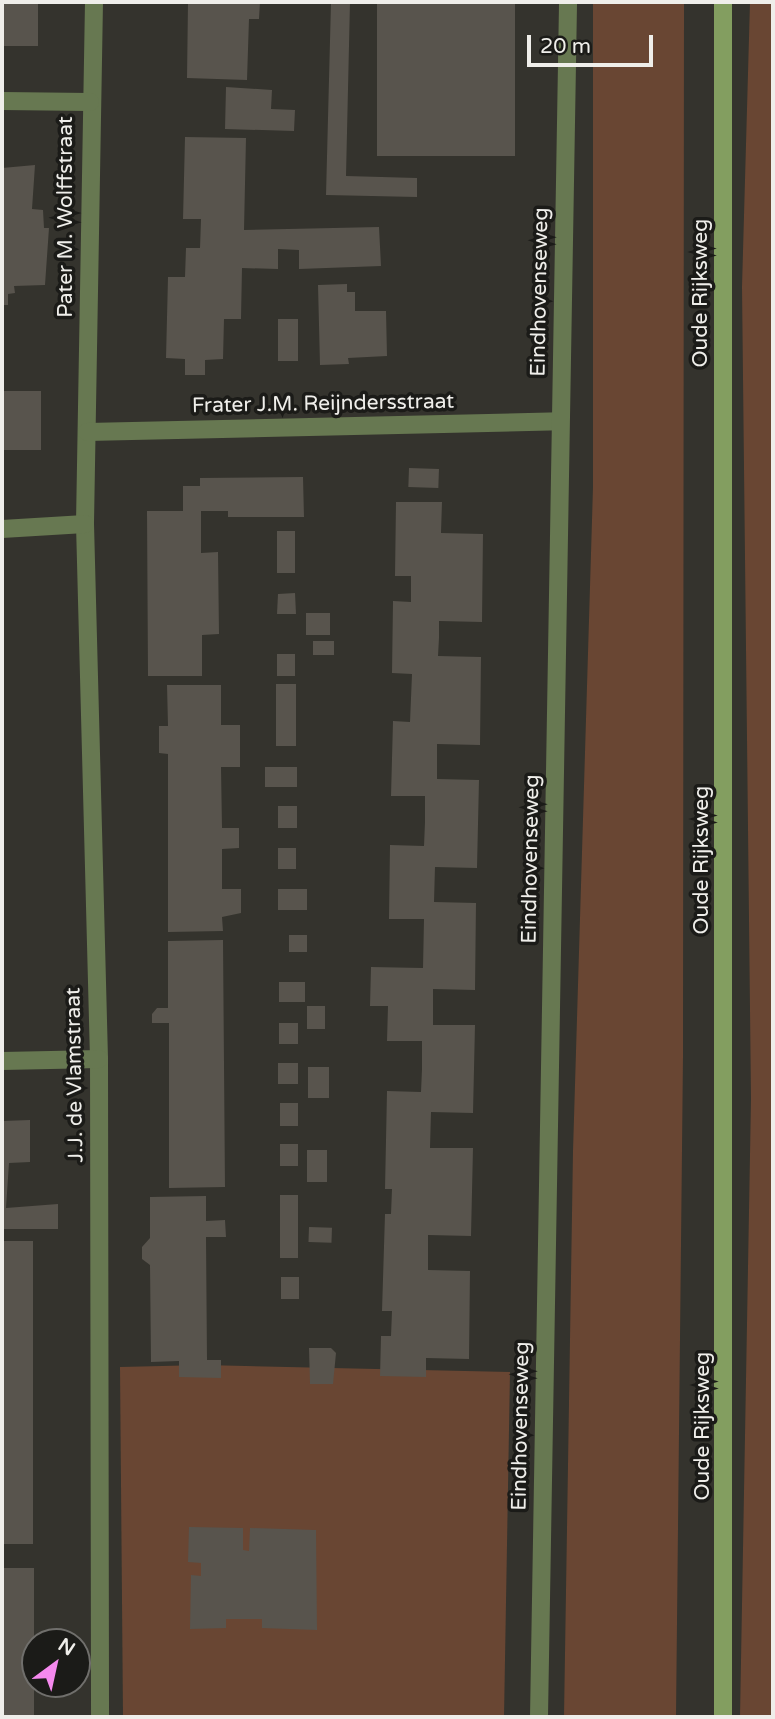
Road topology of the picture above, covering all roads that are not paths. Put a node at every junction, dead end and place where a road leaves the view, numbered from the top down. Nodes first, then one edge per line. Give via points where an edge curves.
1 (94, 2) edge
2 (568, 2) edge
3 (723, 2) edge
4 (2, 101) edge
5 (90, 102) junction
6 (560, 421) junction
7 (87, 432) junction
8 (85, 524) junction
9 (2, 529) edge
10 (99, 1059) junction
11 (2, 1061) edge
12 (100, 1717) edge
13 (539, 1717) edge
14 (723, 1717) edge

1 - 5 street, Pater M. Wolffstraat
2 - 6 street, Eindhovenseweg
3 - 14 main road, Oude Rijksweg
4 - 5 street
5 - 7 street, Pater M. Wolffstraat
6 - 7 street, Frater J.M. Reijndersstraat
6 - 13 street, Eindhovenseweg
7 - 8 street, J.J. de Vlamstraat
8 - 9 street
8 - 10 street, J.J. de Vlamstraat
10 - 11 street
10 - 12 street, J.J. de Vlamstraat

